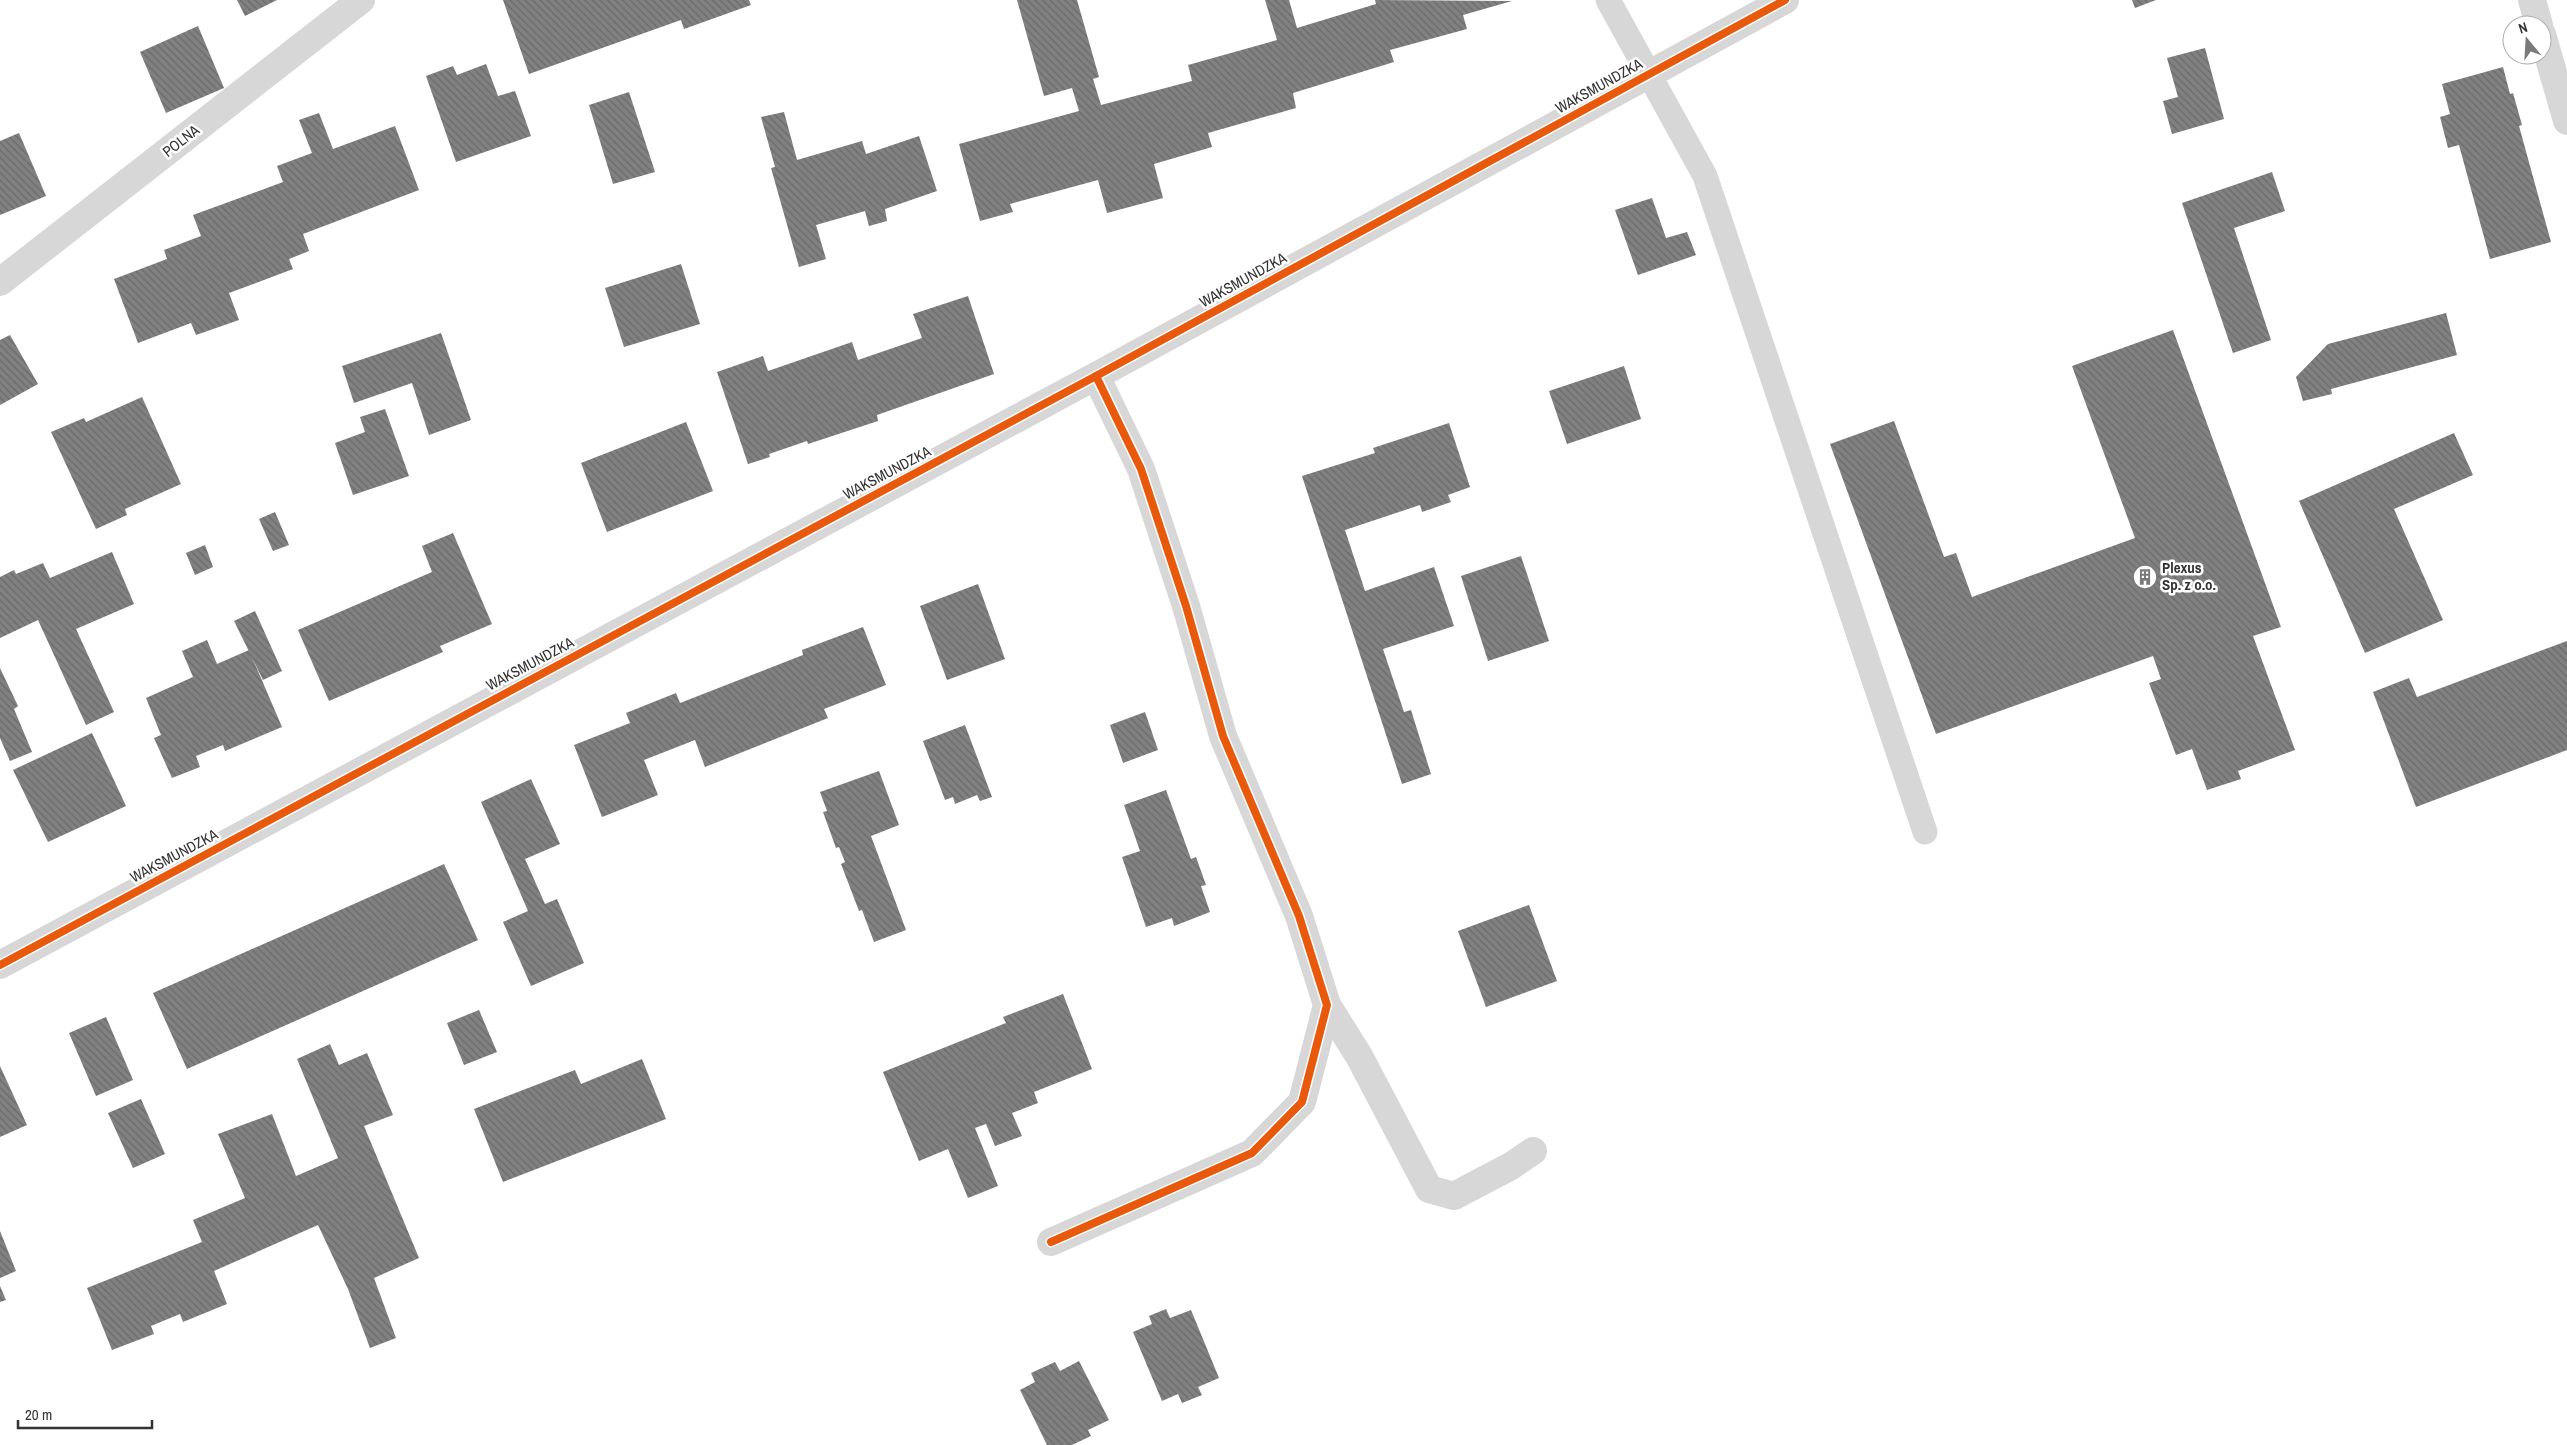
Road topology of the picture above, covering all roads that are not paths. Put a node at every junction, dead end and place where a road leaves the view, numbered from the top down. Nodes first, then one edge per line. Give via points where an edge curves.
1 (361, 0) edge
2 (1608, 0) edge
3 (1785, 0) edge
4 (2532, 0) edge
5 (2536, 15) edge
6 (2551, 65) edge
7 (1649, 75) junction
8 (2567, 121) edge
9 (0, 282) edge
10 (1096, 376) junction
11 (1925, 832) dead end
12 (0, 965) edge
13 (1327, 1005) junction
14 (1533, 1151) dead end
15 (1051, 1242) dead end

1 - 9 street, POLNA
2 - 7 lane
3 - 7 street, WAKSMUNDZKA
4 - 5 street
6 - 8 street
7 - 10 street, WAKSMUNDZKA
7 - 11 lane via 1704,176
10 - 12 street, WAKSMUNDZKA
10 - 13 street via 1140,469 1186,606 1223,736 1299,916
13 - 14 street via 1359,1056 1429,1189 1454,1196
13 - 15 street via 1302,1102 1252,1153

